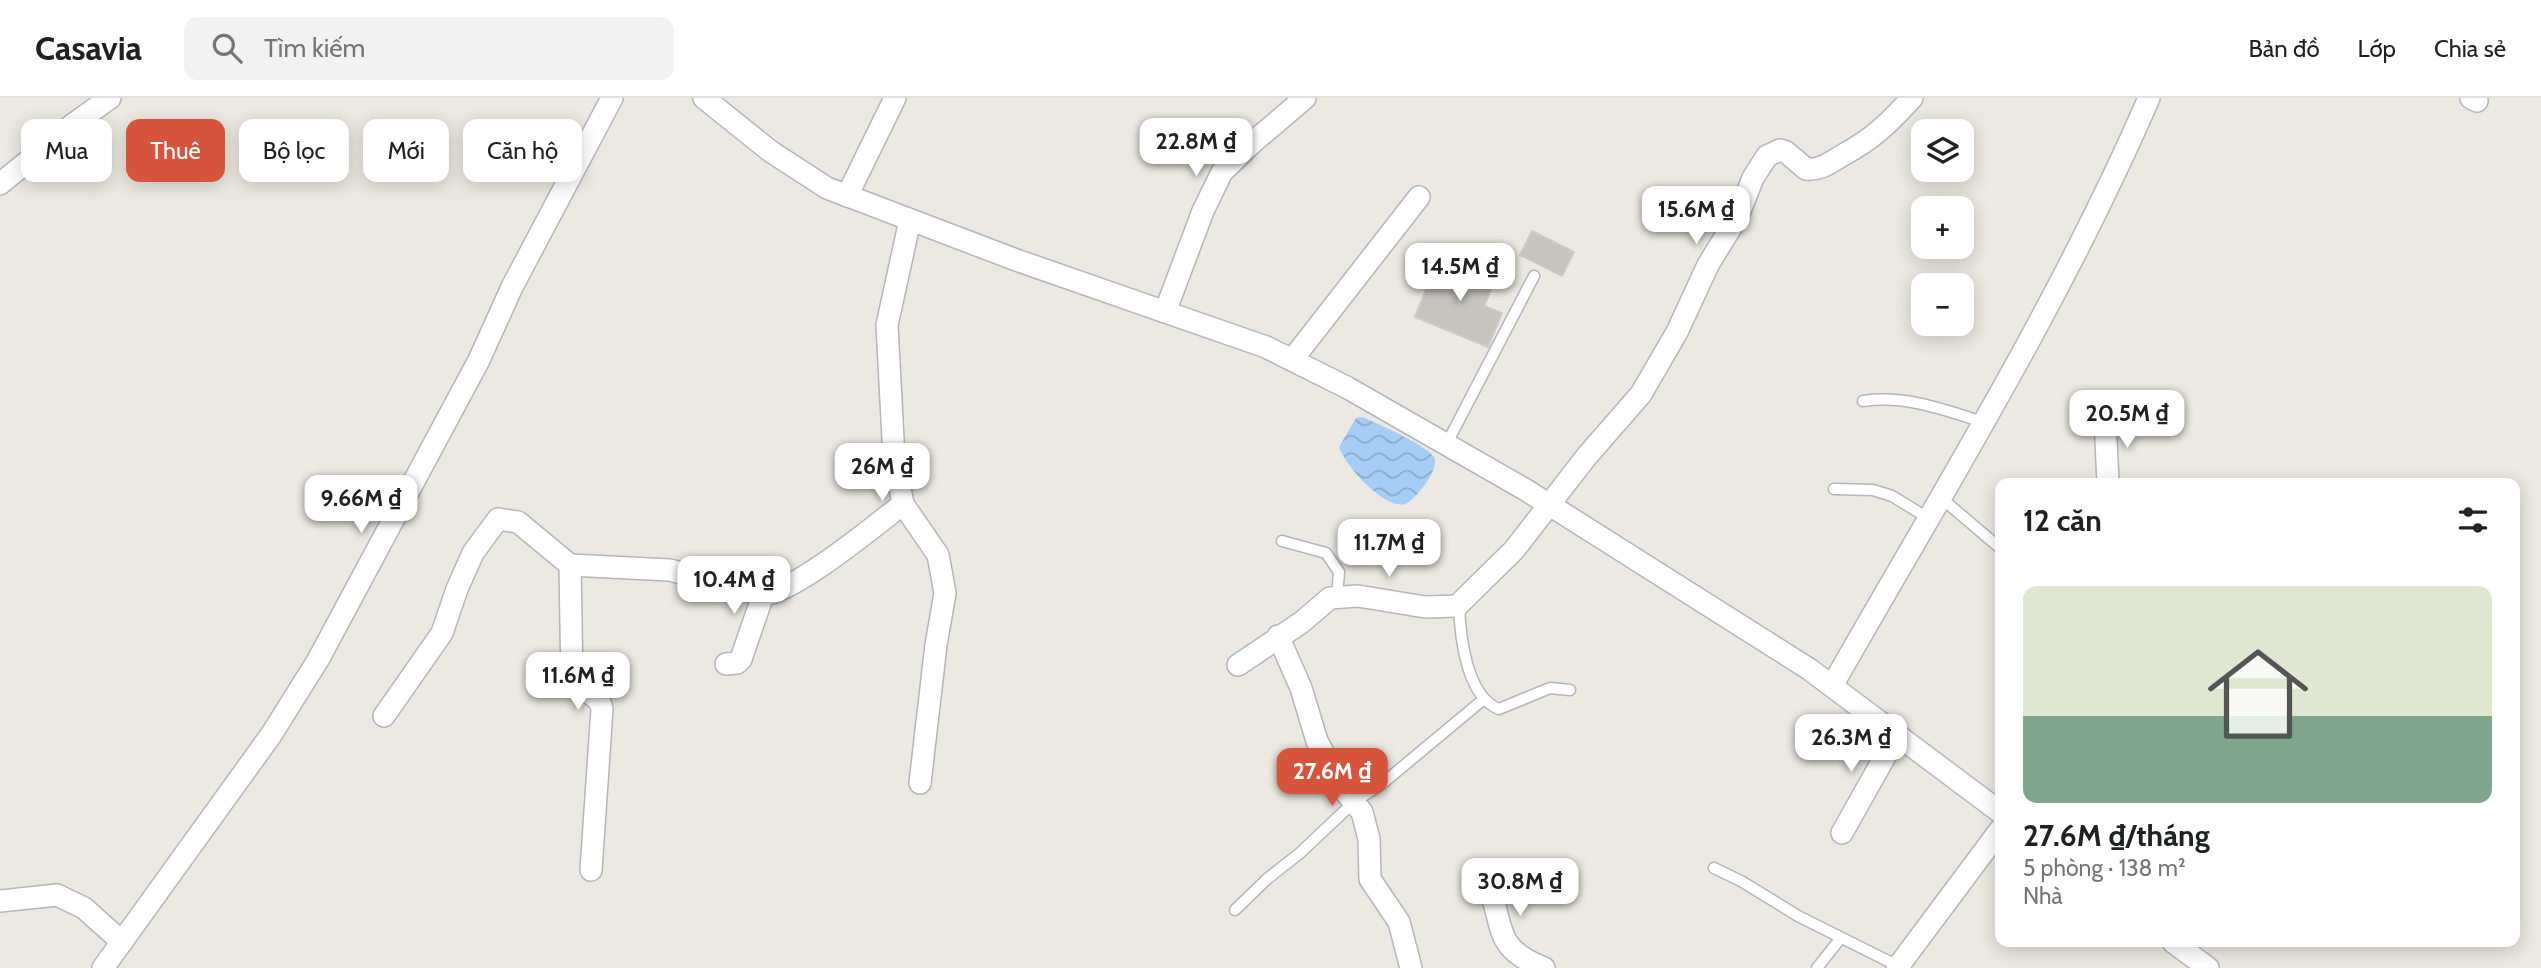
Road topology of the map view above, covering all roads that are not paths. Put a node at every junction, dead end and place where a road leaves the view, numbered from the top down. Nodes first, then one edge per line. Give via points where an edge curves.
1 (110, 98) edge
2 (612, 98) edge
3 (704, 98) edge
4 (895, 98) edge
5 (1305, 98) edge
6 (1912, 98) edge
7 (2149, 98) edge
8 (0, 184) edge
9 (847, 196) junction
10 (1419, 197) dead end
11 (910, 220) junction
12 (1534, 276) dead end
13 (1165, 312) junction
14 (1292, 360) junction
15 (1863, 401) dead end
16 (2105, 418) dead end
17 (1983, 422) junction
18 (1446, 444) junction
19 (2108, 478) edge
20 (1834, 489) dead end
21 (1940, 497) junction
22 (903, 504) junction
23 (1550, 506) junction
24 (1928, 518) junction
25 (1282, 541) dead end
26 (1995, 544) edge
27 (570, 565) junction
28 (762, 595) junction
29 (1337, 597) junction
30 (1459, 604) junction
31 (1278, 636) junction
32 (726, 664) dead end
33 (1238, 665) dead end
34 (1832, 686) junction
35 (1570, 690) dead end
36 (1484, 699) junction
37 (384, 716) dead end
38 (1896, 735) junction
39 (920, 783) dead end
40 (1354, 802) junction
41 (1995, 808) edge
42 (1842, 833) dead end
43 (1995, 837) edge
44 (1714, 868) dead end
45 (591, 870) dead end
46 (1487, 883) dead end
47 (0, 901) edge
48 (1235, 910) dead end
49 (1840, 939) junction
50 (122, 942) junction
51 (2180, 947) edge
52 (1897, 967) edge
53 (103, 968) edge
54 (1411, 968) edge
55 (1544, 968) edge
56 (1817, 968) edge
57 (2208, 968) edge

1 - 8 street
2 - 50 street via 479,360 318,660 284,716
3 - 9 street via 769,151
4 - 9 street
5 - 13 street via 1222,172
6 - 23 street via 1867,143 1824,167 1806,169 1780,150 1767,156 1641,394
7 - 17 street via 2043,317
9 - 11 street
10 - 14 street
11 - 13 street
11 - 22 street via 887,325 894,458
12 - 18 lane
13 - 14 street
14 - 18 street
15 - 17 lane via 1888,397
16 - 19 street
17 - 21 street
18 - 23 street
20 - 24 lane via 1873,490
21 - 24 street
21 - 26 lane
22 - 28 street via 788,586
22 - 39 street via 939,555 944,593
23 - 30 street via 1514,550
23 - 34 street
24 - 34 street
25 - 29 lane via 1326,553 1339,572
27 - 28 street via 670,570
27 - 37 street via 518,522 498,519 473,553 442,633
27 - 45 street via 572,682 597,698 602,709
28 - 32 street via 741,659
29 - 30 street via 1426,607
29 - 31 street
30 - 36 lane via 1461,643
31 - 33 street
31 - 40 street via 1317,741
34 - 38 street
35 - 36 lane via 1550,688 1499,709
36 - 40 lane
38 - 41 street
38 - 42 street
40 - 48 lane
40 - 54 street via 1362,812 1369,839 1370,880 1399,922
43 - 52 street
44 - 49 lane
46 - 55 street via 1506,943 1525,960
47 - 50 street via 57,895 84,908
49 - 52 lane
49 - 56 lane
50 - 53 street
51 - 57 street

